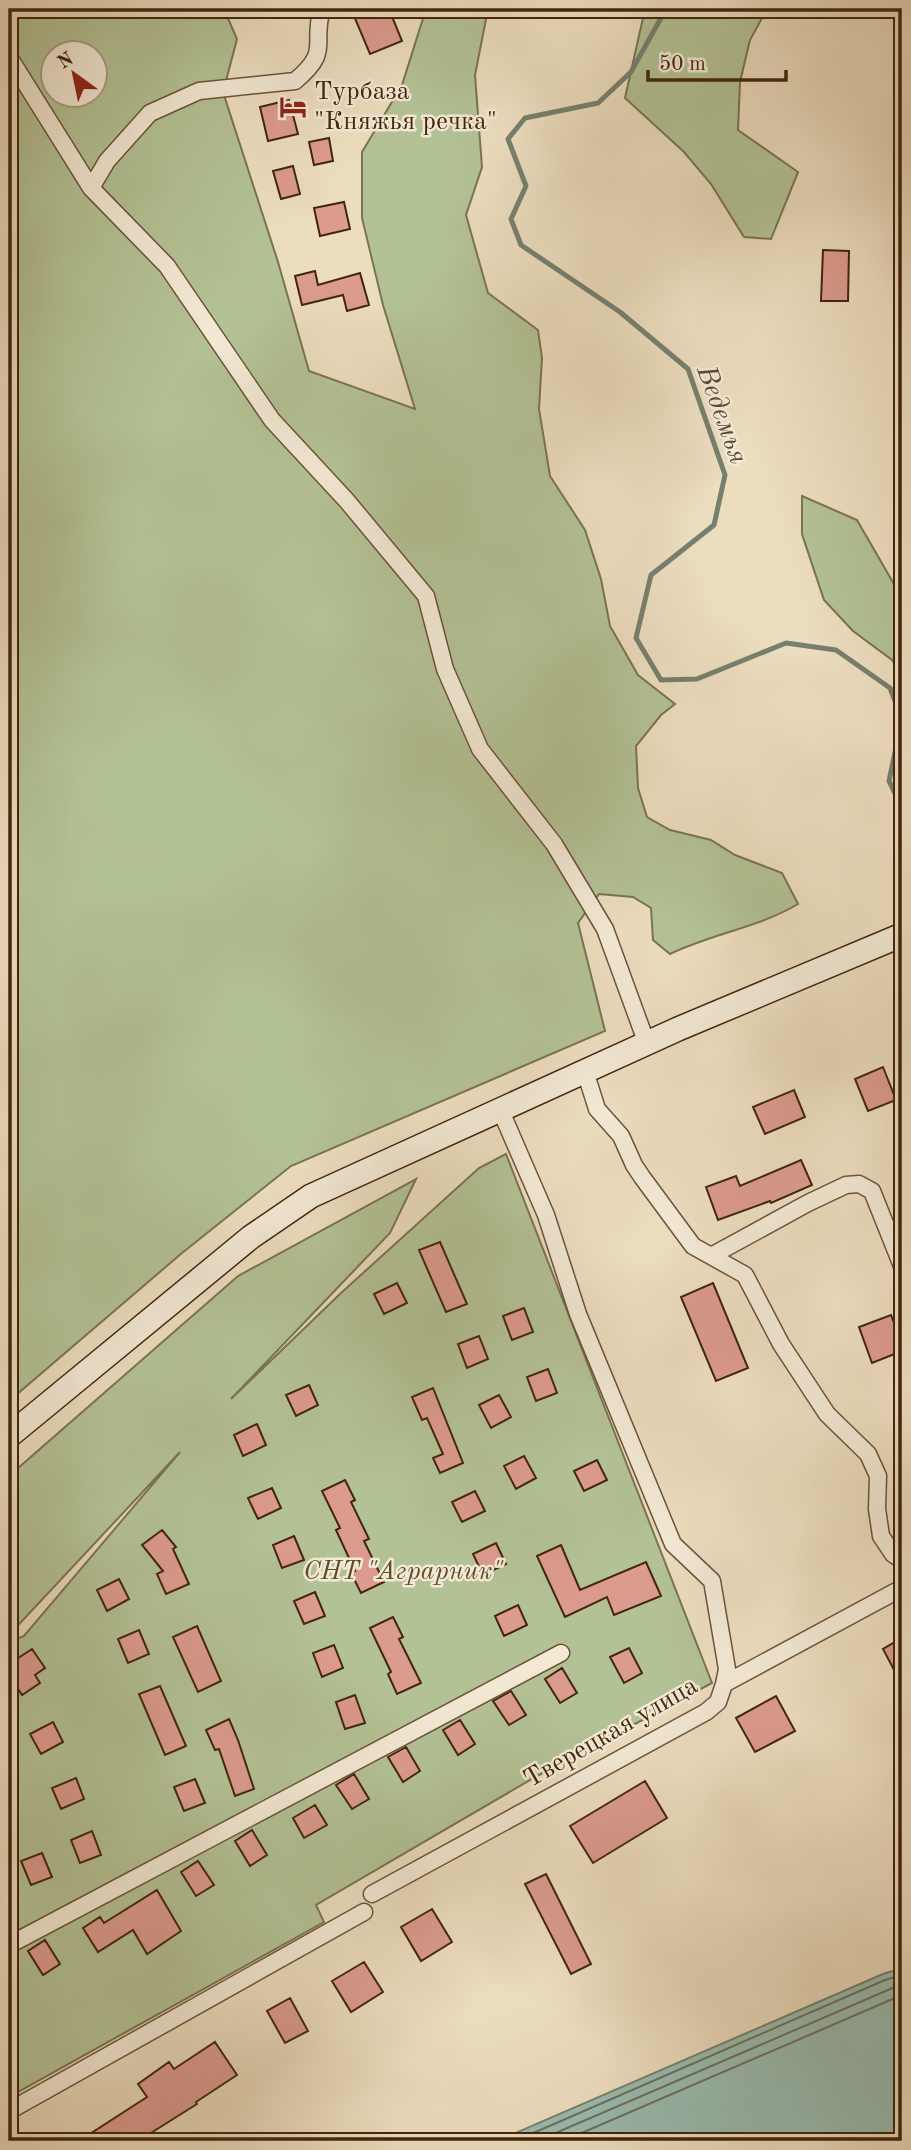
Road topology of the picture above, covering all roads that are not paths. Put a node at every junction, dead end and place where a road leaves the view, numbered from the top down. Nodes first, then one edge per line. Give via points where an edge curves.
1 (322, 9) edge
2 (9, 57) edge
3 (91, 187) junction
4 (902, 935) edge
5 (647, 1044) junction
6 (585, 1071) junction
7 (500, 1109) junction
8 (710, 1256) junction
9 (902, 1266) edge
10 (9, 1436) edge
11 (902, 1560) edge
12 (902, 1588) edge
13 (561, 1653) dead end
14 (724, 1684) junction
15 (372, 1894) dead end
16 (364, 1912) dead end
17 (9, 1945) edge
18 (9, 2111) edge

1 - 3 street via 319,54 295,81 199,91 150,113 107,161
2 - 3 street
3 - 5 street via 167,266 272,420 426,596 445,669 480,749 554,844 605,929
4 - 5 main road
5 - 6 main road
6 - 7 main road
6 - 8 street via 597,1109 621,1136 642,1177 693,1246
7 - 10 main road via 326,1187 288,1210
7 - 14 street via 546,1215 578,1314 673,1544 712,1581 727,1669
8 - 9 street via 808,1203 846,1185 859,1184 872,1191
8 - 11 street via 745,1275 781,1345 827,1414 867,1454 878,1476 881,1536
12 - 14 street, Тверецкая улица
13 - 17 street
14 - 15 street, Тверецкая улица via 718,1702 706,1712
16 - 18 street

